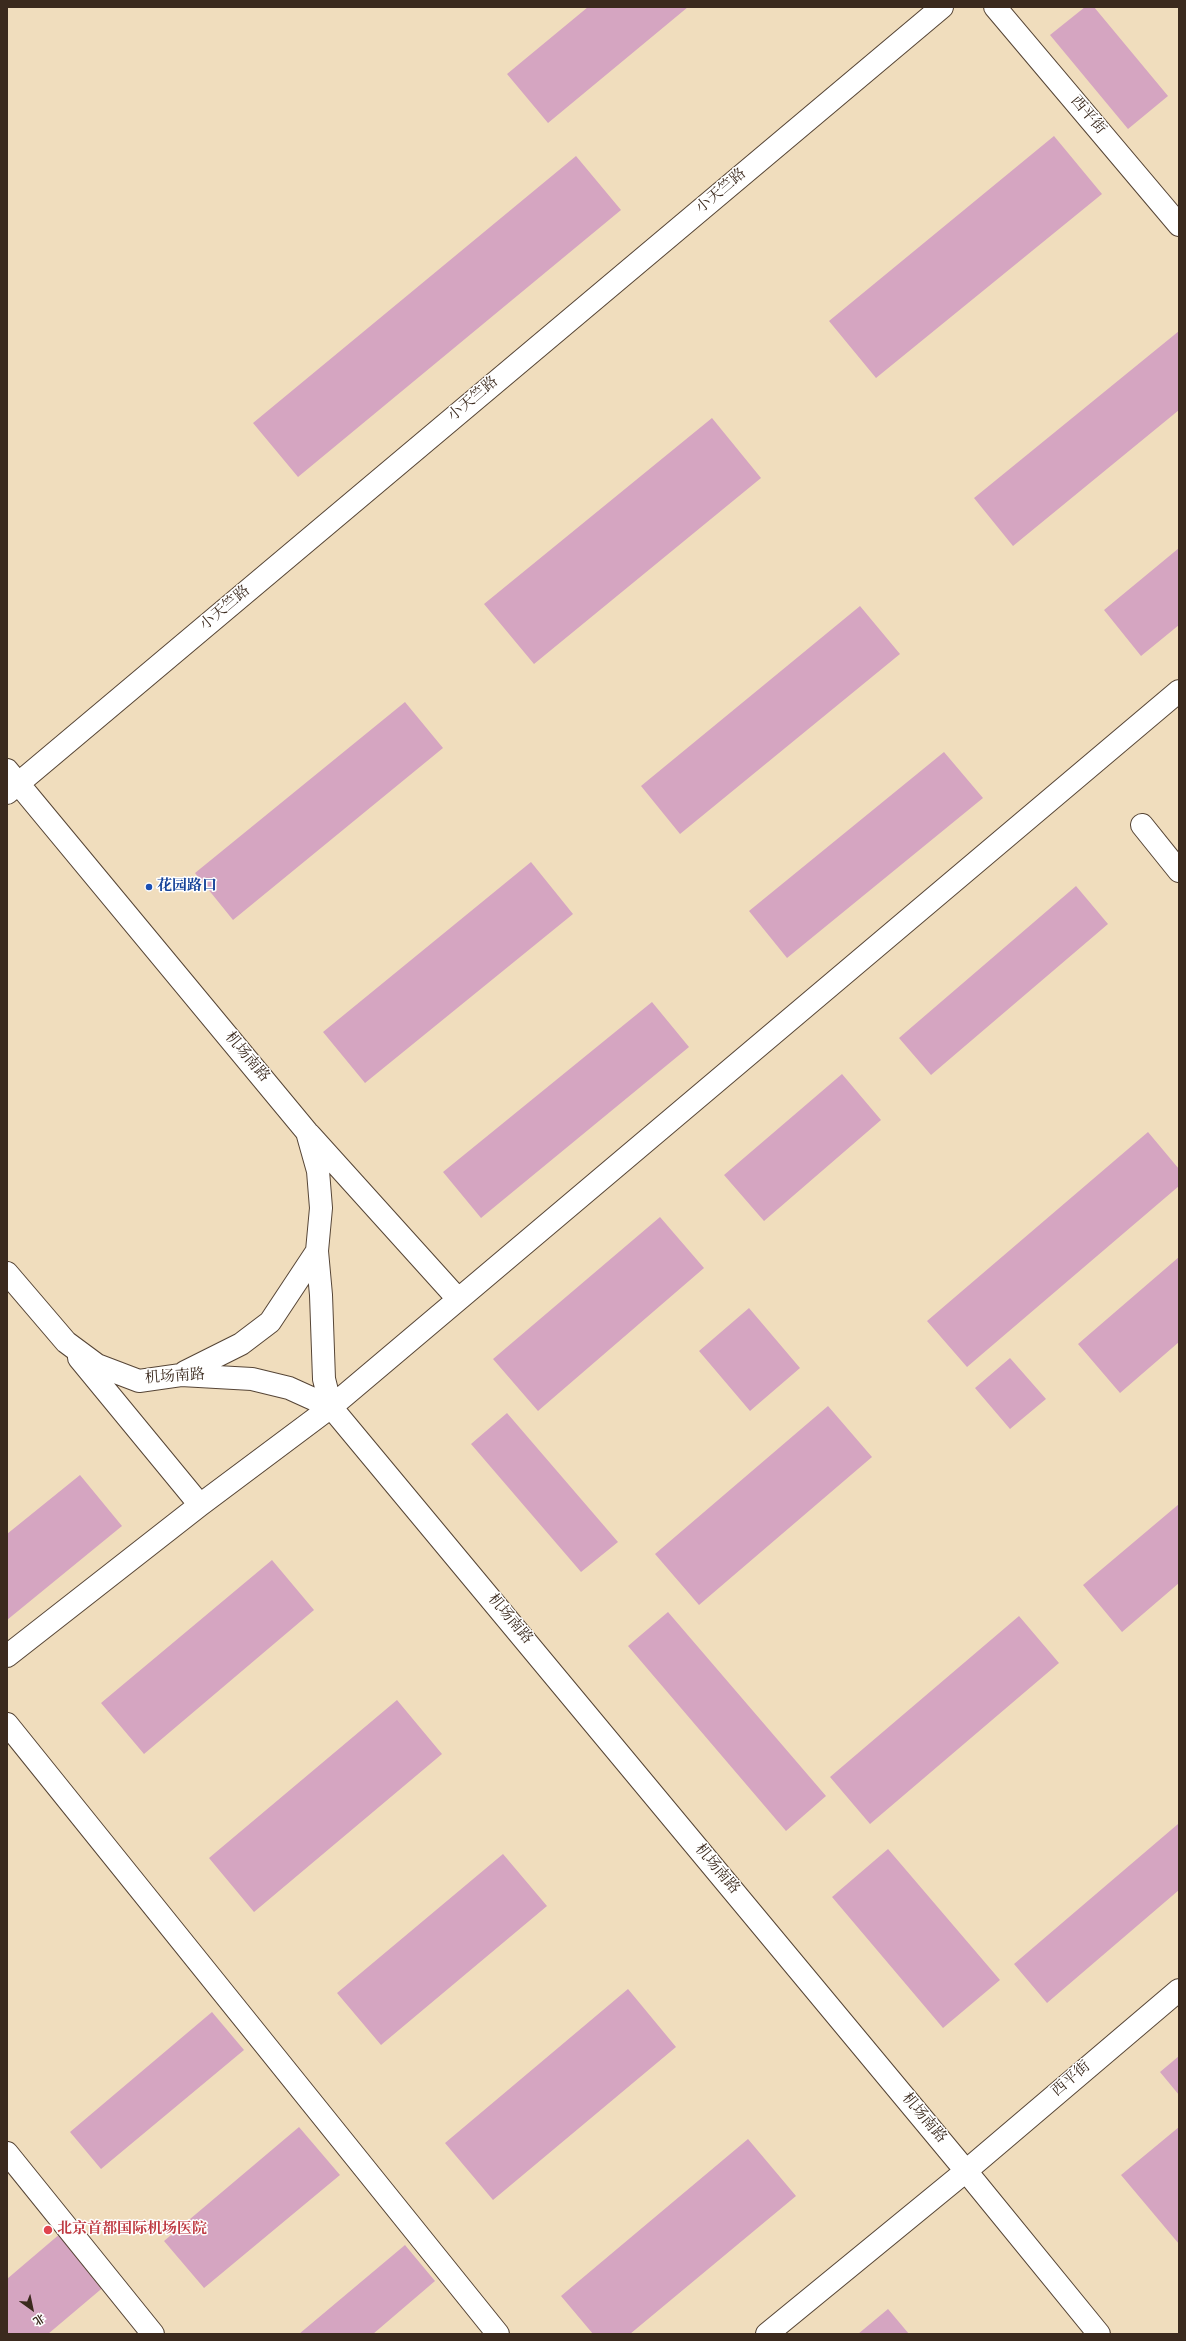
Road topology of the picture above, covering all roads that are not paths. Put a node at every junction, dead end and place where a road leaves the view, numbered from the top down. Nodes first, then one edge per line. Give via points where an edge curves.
1 (942, 7) edge
2 (995, 7) edge
3 (1179, 225) edge
4 (1179, 691) edge
5 (11, 782) edge
6 (1142, 825) dead end
7 (1179, 871) edge
8 (307, 1132) junction
9 (317, 1250) junction
10 (7, 1273) edge
11 (458, 1299) junction
12 (66, 1342) junction
13 (181, 1374) junction
14 (331, 1406) junction
15 (200, 1505) junction
16 (7, 1656) edge
17 (7, 1724) edge
18 (1179, 1990) edge
19 (7, 2153) edge
20 (966, 2171) junction
21 (154, 2334) edge
22 (498, 2334) edge
23 (767, 2334) edge
24 (1099, 2334) edge

1 - 5 street, 小天竺路
2 - 3 street, 西平街
4 - 11 street
5 - 8 street, 机场南路
6 - 7 street
8 - 9 street, 机场南路 via 318,1171 321,1208
8 - 11 street
9 - 13 street via 270,1322 241,1344
9 - 14 street, 机场南路 via 324,1379
10 - 12 street, 机场南路
11 - 14 street
12 - 13 street, 机场南路 via 97,1365 139,1381
12 - 15 street
13 - 14 street, 机场南路 via 252,1379 289,1388
14 - 15 street
14 - 20 street, 机场南路
15 - 16 street
17 - 22 street
18 - 20 street, 西平街
19 - 21 street
20 - 23 street, 西平街
20 - 24 street, 机场南路

